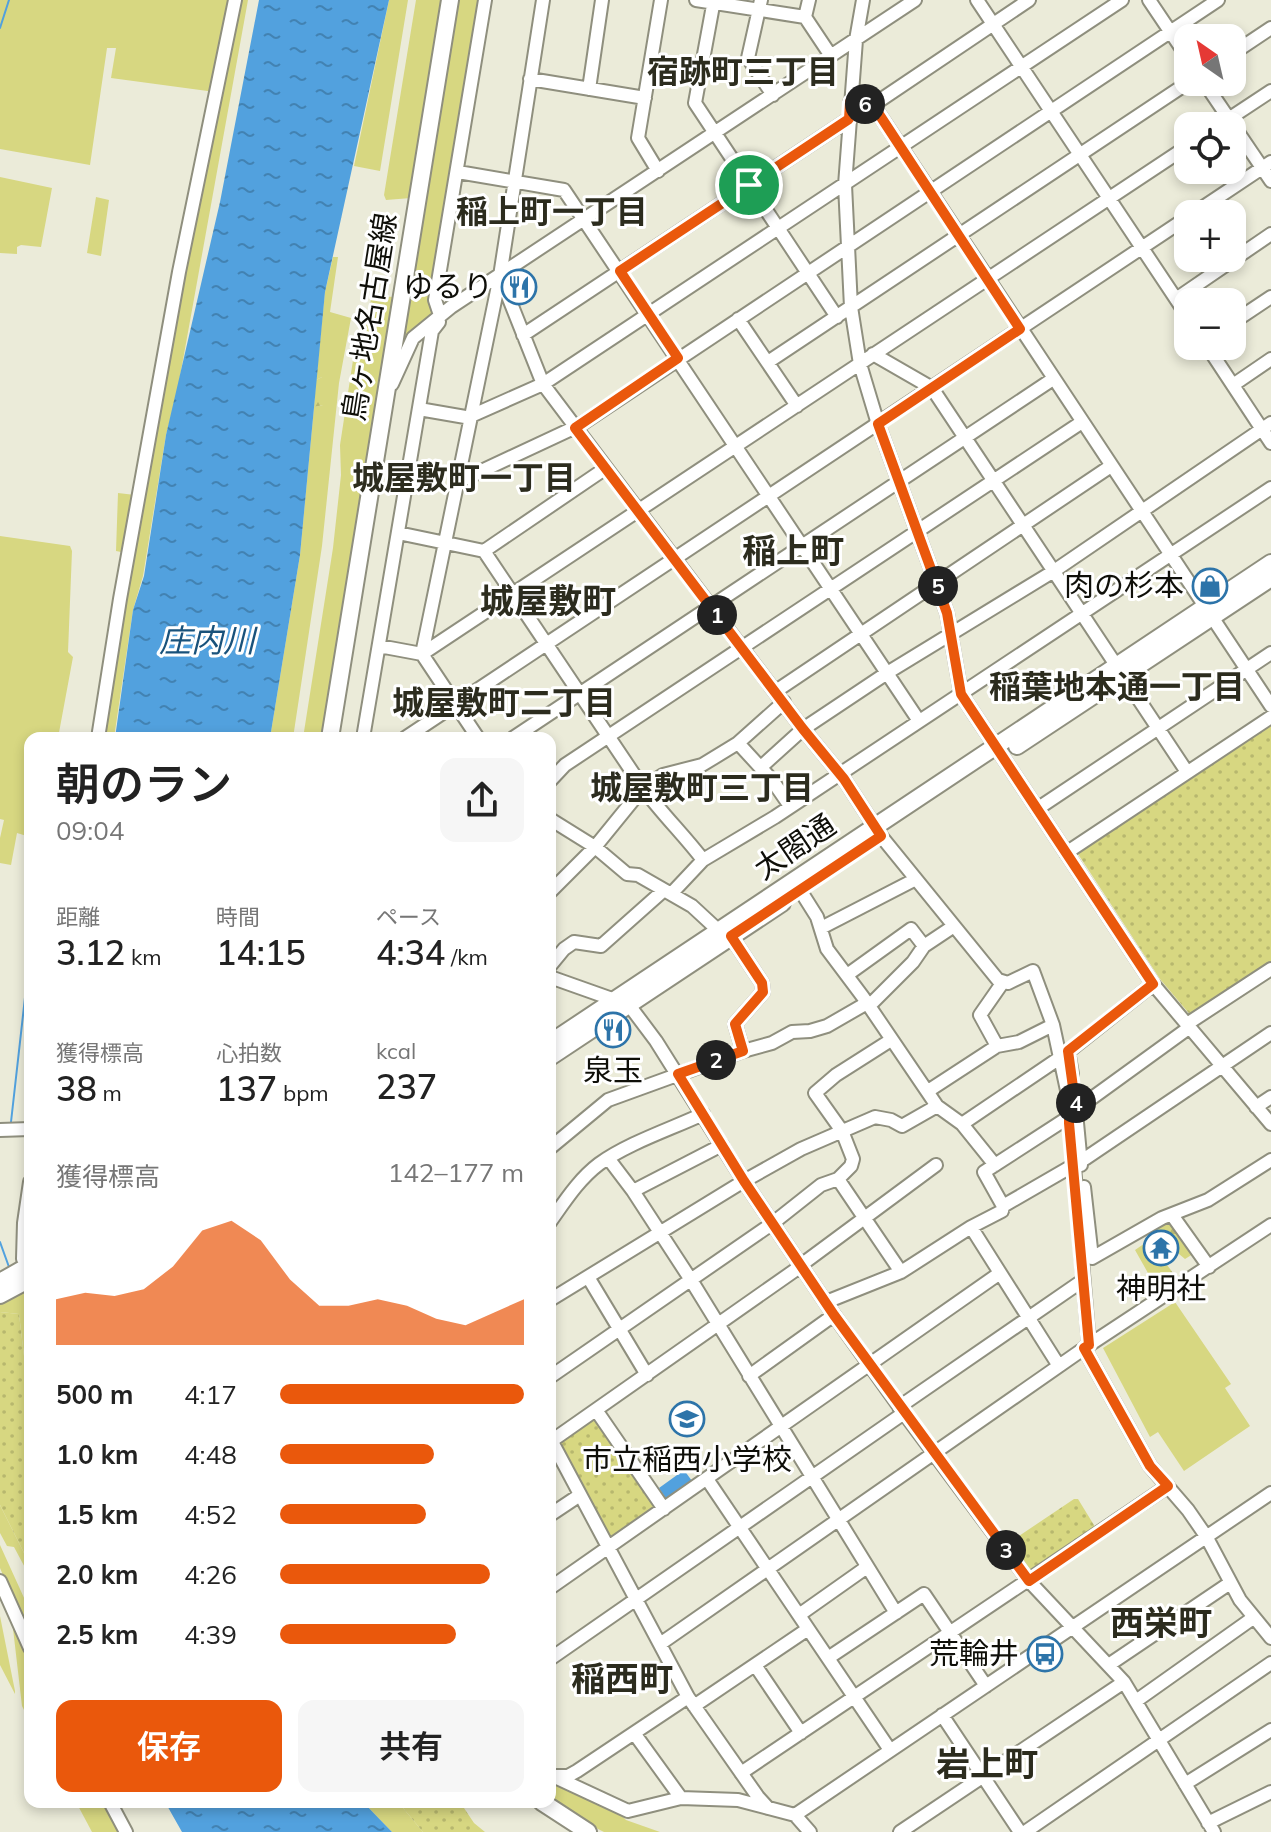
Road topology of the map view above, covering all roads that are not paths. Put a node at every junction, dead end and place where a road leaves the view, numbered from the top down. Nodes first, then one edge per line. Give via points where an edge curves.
1 (235, 0) edge
2 (450, 0) edge
3 (485, 0) edge
4 (543, 0) edge
5 (602, 0) edge
6 (661, 0) edge
7 (696, 0) edge
8 (809, 0) edge
9 (863, 0) edge
10 (915, 0) edge
11 (977, 0) edge
12 (1029, 0) edge
13 (1122, 0) edge
14 (1149, 0) edge
15 (1218, 0) edge
16 (714, 1) edge
17 (760, 5) edge
18 (805, 17) junction
19 (993, 24) junction
20 (1271, 28) edge
21 (1171, 32) junction
22 (1174, 37) edge
23 (856, 40) junction
24 (1246, 45) edge
25 (831, 56) junction
26 (1022, 67) junction
27 (530, 79) junction
28 (589, 89) junction
29 (1271, 91) edge
30 (1174, 92) edge
31 (773, 95) junction
32 (645, 98) junction
33 (850, 102) junction
34 (873, 105) junction
35 (1051, 111) junction
36 (1239, 112) edge
37 (849, 119) junction
38 (715, 133) junction
39 (1246, 144) edge
40 (900, 147) junction
41 (1080, 155) junction
42 (1174, 155) edge
43 (1267, 165) edge
44 (658, 171) junction
45 (458, 172) junction
46 (514, 181) junction
47 (1271, 181) edge
48 (749, 185) junction
49 (845, 185) junction
50 (930, 192) junction
51 (1109, 198) junction
52 (1214, 200) edge
53 (585, 219) junction
54 (1174, 226) edge
55 (778, 229) junction
56 (1271, 234) edge
57 (959, 236) junction
58 (848, 246) junction
59 (1142, 248) junction
60 (620, 271) junction
61 (807, 273) junction
62 (500, 276) junction
63 (987, 279) junction
64 (1192, 288) edge
65 (1174, 296) edge
66 (1271, 297) edge
67 (851, 307) junction
68 (446, 311) junction
69 (648, 314) junction
70 (1246, 314) edge
71 (837, 317) junction
72 (738, 319) junction
73 (1020, 329) junction
74 (523, 335) junction
75 (873, 354) junction
76 (678, 358) junction
77 (1271, 359) edge
78 (1216, 360) edge
79 (768, 362) junction
80 (860, 364) junction
81 (1053, 379) junction
82 (543, 384) junction
83 (1233, 385) junction
84 (932, 388) junction
85 (384, 401) junction
86 (797, 406) junction
87 (419, 409) junction
88 (471, 417) junction
89 (1082, 422) junction
90 (878, 424) junction
91 (1266, 426) edge
92 (575, 428) junction
93 (965, 437) junction
94 (1271, 443) edge
95 (736, 446) junction
96 (1111, 466) junction
97 (606, 468) junction
98 (899, 481) junction
99 (994, 481) junction
100 (458, 482) junction
101 (1271, 488) edge
102 (769, 496) junction
103 (638, 510) junction
104 (1141, 512) junction
105 (1023, 525) junction
106 (918, 531) junction
107 (398, 533) junction
108 (446, 543) junction
109 (802, 545) junction
110 (484, 551) junction
111 (1170, 555) junction
112 (674, 560) junction
113 (1271, 563) edge
114 (1054, 571) junction
115 (1271, 578) edge
116 (937, 583) junction
117 (831, 589) junction
118 (512, 594) junction
119 (711, 607) junction
120 (1208, 612) junction
121 (1082, 613) junction
122 (861, 634) junction
123 (951, 634) junction
124 (547, 644) junction
125 (379, 646) junction
126 (742, 648) junction
127 (1271, 653) edge
128 (422, 654) junction
129 (1247, 669) junction
130 (1120, 671) junction
131 (887, 673) junction
132 (776, 691) junction
133 (580, 694) junction
134 (961, 694) junction
135 (784, 702) junction
136 (456, 704) junction
137 (1271, 706) edge
138 (1271, 717) edge
139 (919, 721) junction
140 (803, 729) junction
141 (1158, 729) junction
142 (99, 732) edge
143 (331, 732) edge
144 (364, 732) edge
145 (414, 732) edge
146 (474, 732) edge
147 (522, 732) edge
148 (608, 737) junction
149 (738, 743) junction
150 (999, 752) junction
151 (761, 767) junction
152 (1187, 772) junction
153 (839, 774) junction
154 (556, 775) edge
155 (643, 788) junction
156 (790, 806) junction
157 (1037, 809) junction
158 (556, 823) edge
159 (878, 832) junction
160 (595, 847) junction
161 (1066, 853) junction
162 (703, 860) junction
163 (916, 879) junction
164 (556, 886) edge
165 (800, 890) junction
166 (668, 892) junction
167 (954, 926) junction
168 (821, 928) junction
169 (725, 933) junction
170 (924, 946) junction
171 (556, 959) edge
172 (1271, 969) edge
173 (847, 975) junction
174 (556, 979) edge
175 (1003, 982) junction
176 (1153, 984) junction
177 (623, 1002) junction
178 (868, 1005) junction
179 (1053, 1025) junction
180 (1188, 1026) junction
181 (1271, 1033) edge
182 (556, 1040) edge
183 (891, 1040) junction
184 (997, 1046) junction
185 (743, 1051) junction
186 (556, 1052) edge
187 (1064, 1054) junction
188 (1222, 1065) junction
189 (678, 1074) junction
190 (928, 1091) junction
191 (1271, 1097) edge
192 (937, 1106) junction
193 (1256, 1107) junction
194 (1073, 1113) junction
195 (703, 1114) junction
196 (962, 1124) junction
197 (1271, 1124) edge
198 (24, 1129) edge
199 (0, 1130) edge
200 (842, 1131) junction
201 (556, 1143) edge
202 (722, 1145) junction
203 (608, 1158) junction
204 (1271, 1160) edge
205 (1077, 1164) junction
206 (936, 1165) dead end
207 (995, 1165) junction
208 (838, 1179) junction
209 (744, 1181) junction
210 (633, 1191) junction
211 (1003, 1206) junction
212 (556, 1214) edge
213 (1172, 1215) junction
214 (865, 1219) junction
215 (773, 1223) junction
216 (1271, 1225) edge
217 (971, 1227) junction
218 (661, 1233) junction
219 (24, 1264) edge
220 (801, 1266) junction
221 (1209, 1267) junction
222 (901, 1272) junction
223 (1000, 1273) junction
224 (588, 1277) junction
225 (691, 1280) junction
226 (1082, 1281) junction
227 (0, 1282) edge
228 (24, 1282) edge
229 (0, 1295) edge
230 (556, 1296) edge
231 (826, 1302) junction
232 (834, 1315) junction
233 (1028, 1318) junction
234 (718, 1324) junction
235 (620, 1329) junction
236 (1087, 1346) junction
237 (870, 1365) junction
238 (1059, 1366) junction
239 (556, 1373) edge
240 (647, 1375) junction
241 (749, 1376) junction
242 (596, 1410) junction
243 (901, 1410) junction
244 (781, 1427) junction
245 (556, 1437) edge
246 (556, 1449) edge
247 (934, 1454) junction
248 (813, 1478) junction
249 (707, 1479) junction
250 (1168, 1486) junction
251 (1271, 1493) edge
252 (580, 1495) junction
253 (664, 1509) junction
254 (556, 1511) edge
255 (839, 1521) junction
256 (740, 1528) junction
257 (1206, 1536) junction
258 (608, 1548) junction
259 (867, 1567) junction
260 (768, 1569) junction
261 (0, 1581) edge
262 (1029, 1581) junction
263 (1230, 1583) junction
264 (556, 1584) edge
265 (635, 1600) junction
266 (896, 1613) junction
267 (799, 1615) junction
268 (1253, 1618) junction
269 (1072, 1627) junction
270 (808, 1629) junction
271 (950, 1632) junction
272 (24, 1635) edge
273 (1271, 1638) edge
274 (660, 1644) junction
275 (556, 1655) edge
276 (828, 1658) junction
277 (1271, 1663) edge
278 (1110, 1664) junction
279 (755, 1665) junction
280 (1124, 1682) junction
281 (986, 1686) junction
282 (854, 1697) junction
283 (691, 1701) junction
284 (1136, 1701) junction
285 (942, 1715) junction
286 (1271, 1730) edge
287 (634, 1733) junction
288 (801, 1733) junction
289 (1159, 1741) junction
290 (890, 1750) junction
291 (741, 1773) junction
292 (556, 1775) edge
293 (983, 1776) junction
294 (556, 1777) edge
295 (1185, 1784) junction
296 (1271, 1792) edge
297 (681, 1798) junction
298 (113, 1808) edge
299 (551, 1808) edge
300 (768, 1808) junction
301 (795, 1815) junction
302 (1211, 1827) edge
303 (126, 1832) edge
304 (588, 1832) edge
305 (810, 1832) edge
306 (900, 1832) edge
307 (1023, 1832) edge

1 - 142 street via 179,272
2 - 85 main road, 鳥ヶ地名古屋線
3 - 45 street
4 - 27 street
5 - 28 street
6 - 32 street
7 - 16 street
8 - 18 street
9 - 23 street
10 - 23 street
11 - 19 street
12 - 19 street
13 - 26 street
14 - 21 street
15 - 21 street
16 - 17 street
16 - 38 street via 695,103
17 - 18 street
17 - 31 street via 748,58
18 - 25 street
19 - 26 street
19 - 34 street
20 - 24 street
21 - 22 street
21 - 35 street
23 - 25 street
23 - 33 street
25 - 31 street
26 - 35 street
26 - 40 street
27 - 28 street
27 - 46 street
28 - 32 street
29 - 36 street
30 - 41 street
31 - 38 street
32 - 44 street via 638,138
33 - 34 street
33 - 37 street
34 - 40 street
35 - 41 street
35 - 50 street
37 - 48 street
37 - 49 street
38 - 44 street
38 - 48 street
39 - 43 street
40 - 49 street
40 - 50 street
41 - 51 street
41 - 57 street
42 - 51 street
43 - 47 street
43 - 52 street
44 - 53 street
45 - 46 street
45 - 68 street via 435,300
46 - 53 street via 564,190
46 - 62 street
48 - 55 street
48 - 60 street
49 - 55 street
49 - 58 street
50 - 57 street
50 - 58 street
51 - 59 street
51 - 63 street
53 - 60 street
53 - 62 street
54 - 59 street
55 - 61 street
55 - 69 street
56 - 64 street
57 - 63 street
57 - 67 street
58 - 61 street
58 - 67 street
59 - 65 street
59 - 73 street
60 - 69 street
60 - 74 street
61 - 71 street
61 - 72 street
62 - 68 street
62 - 74 street
62 - 88 street
63 - 73 street
63 - 75 street
66 - 70 street
67 - 71 street
67 - 80 street
68 - 85 street via 413,338
68 - 87 street via 432,331
69 - 76 street
69 - 82 street
71 - 79 street
72 - 76 street
72 - 79 street
73 - 81 street
73 - 84 street
74 - 82 street
75 - 80 street
75 - 84 street
76 - 92 street
76 - 95 street
77 - 83 street
78 - 83 street
79 - 86 street
80 - 86 street
80 - 90 street
81 - 89 street
81 - 93 street
82 - 88 street
82 - 92 street
83 - 91 street
84 - 90 street
84 - 93 street
85 - 143 main road, 鳥ヶ地名古屋線
86 - 95 street
87 - 88 street
87 - 107 street
88 - 100 street
89 - 96 street
89 - 99 street
90 - 98 street
90 - 102 street
91 - 94 street
91 - 104 street
92 - 97 street
92 - 100 street
93 - 98 street
93 - 99 street
95 - 102 street
95 - 103 street
96 - 104 street
96 - 105 street
97 - 103 street
97 - 110 street
98 - 106 street
98 - 109 street
99 - 105 street
99 - 106 street
100 - 108 street
101 - 111 street
102 - 109 street
102 - 112 street
103 - 112 street
103 - 118 street
104 - 111 street
104 - 114 street
105 - 114 street
105 - 116 street
106 - 116 street
106 - 117 street
107 - 108 street
107 - 125 street
108 - 110 street
108 - 128 street
109 - 117 street
109 - 119 street
110 - 118 street
111 - 120 street
111 - 121 street
112 - 119 street
112 - 124 street
113 - 120 main road, 太閤通
114 - 121 street
114 - 123 street
115 - 120 main road, 太閤通
116 - 122 street
116 - 123 street
117 - 122 street
117 - 126 street
118 - 124 street
118 - 128 street
119 - 126 street
119 - 133 street
120 - 129 street
120 - 130 main road, 太閤通
121 - 130 street
121 - 134 street
122 - 131 street
122 - 132 street
123 - 131 street
123 - 134 street
124 - 133 street
124 - 136 street
125 - 128 street
125 - 144 street
126 - 132 street
126 - 148 street
127 - 129 street
128 - 136 street
129 - 137 street
129 - 141 street
130 - 141 street
130 - 150 main road, 太閤通
131 - 139 street
131 - 140 street
132 - 135 street
133 - 147 street
133 - 148 street
134 - 139 street
134 - 150 street
135 - 140 street
135 - 149 street
136 - 145 street
136 - 146 street
138 - 152 street
139 - 153 street
140 - 151 street
140 - 153 street
141 - 152 street
141 - 157 street
148 - 154 street
148 - 155 street
149 - 151 street
149 - 155 street via 702,765 663,775
150 - 157 street
150 - 159 main road, 太閤通
151 - 156 street
152 - 161 street
153 - 156 street
153 - 159 street
155 - 160 street
155 - 162 street
156 - 162 street
157 - 161 street
158 - 160 street
159 - 163 street
159 - 165 main road, 太閤通
159 - 169 main road, 太閤通
160 - 164 street
160 - 166 street via 627,874
161 - 176 street
162 - 166 street
163 - 167 street
163 - 168 street
165 - 168 street
165 - 169 main road, 太閤通
166 - 169 street
166 - 171 street via 601,946 574,942
167 - 170 street
167 - 175 street
168 - 173 street via 827,949
169 - 177 main road, 太閤通
169 - 185 street via 762,983 763,992 735,1024
170 - 173 street via 911,929
170 - 178 street
172 - 180 street
173 - 178 street
174 - 177 street
175 - 179 street via 1033,971
175 - 184 street via 980,1015
176 - 180 street
176 - 187 street
177 - 182 main road, 太閤通
177 - 186 main road, 太閤通
177 - 189 street
178 - 183 street
178 - 185 street via 827,1026 792,1032
179 - 184 street
179 - 187 street
180 - 188 street
180 - 194 street
181 - 188 street
183 - 190 street
183 - 200 street via 815,1093
184 - 190 street
185 - 189 street
187 - 194 street
187 - 196 street
188 - 193 street
188 - 205 street
189 - 195 street
189 - 201 street via 608,1100
190 - 192 street
191 - 193 street
192 - 196 street
192 - 200 street via 902,1126 875,1117
193 - 197 street
194 - 205 street
194 - 207 street
195 - 202 street
195 - 203 street
196 - 207 street
198 - 199 street
200 - 208 street via 853,1159
200 - 209 street
202 - 209 street
202 - 210 street
203 - 210 street
203 - 212 street via 584,1178
204 - 213 street via 1208,1200
205 - 211 street
205 - 213 street via 1092,1258
205 - 226 street
206 - 214 street
207 - 211 street via 984,1172
208 - 214 street
208 - 215 street via 821,1185
209 - 215 street
209 - 218 street
210 - 218 street
211 - 217 street
213 - 221 street
214 - 220 street
214 - 222 street
215 - 220 street
215 - 225 street
216 - 221 street
217 - 222 street
217 - 223 street
218 - 224 street
218 - 225 street
219 - 227 main road
220 - 231 street
220 - 234 street
221 - 236 street
222 - 231 street
223 - 233 street
223 - 237 street
224 - 230 street
224 - 235 street
225 - 234 street
225 - 235 street
226 - 233 street
226 - 236 street
228 - 229 main road
231 - 232 street
232 - 237 street
232 - 241 street
233 - 238 street
233 - 243 street
234 - 240 street
234 - 241 street
235 - 239 street
235 - 240 street
236 - 238 street
236 - 250 street via 1150,1466
237 - 243 street
237 - 244 street
238 - 247 street
240 - 242 street
241 - 244 street
242 - 245 street
242 - 253 street
243 - 247 street
243 - 248 street
244 - 248 street
244 - 249 street
246 - 252 street
247 - 255 street
247 - 262 street
248 - 255 street
248 - 256 street
249 - 253 street
249 - 256 street
250 - 257 street
250 - 262 street
251 - 257 street
252 - 254 street
252 - 258 street
253 - 258 street
255 - 259 street
255 - 260 street
256 - 260 street
256 - 265 street
257 - 263 street
257 - 269 street
258 - 264 street
258 - 265 street
259 - 266 street
259 - 267 street
260 - 267 street
260 - 274 street
261 - 272 street
262 - 269 street
262 - 271 street
263 - 268 street
263 - 278 street
265 - 274 street
265 - 275 street
266 - 271 street via 924,1594
266 - 276 street
267 - 270 street
268 - 273 street
268 - 284 street
269 - 278 street
269 - 281 street
270 - 276 street
270 - 279 street
271 - 281 street
271 - 282 street
274 - 283 street
276 - 282 street
277 - 289 street
278 - 280 street
279 - 283 street
279 - 288 street
280 - 284 street
280 - 293 street
281 - 285 street
282 - 288 street
282 - 290 street
283 - 287 street
283 - 291 street
284 - 289 street
285 - 290 street
285 - 293 street
286 - 295 street
287 - 292 street via 577,1771
287 - 297 street
288 - 291 street
289 - 295 street
289 - 307 street
290 - 301 street
291 - 300 street
293 - 306 street
293 - 307 street
294 - 297 street via 628,1811
295 - 302 street
296 - 302 street
297 - 300 street via 738,1800
298 - 303 street
299 - 304 main road
300 - 301 street
301 - 305 street

